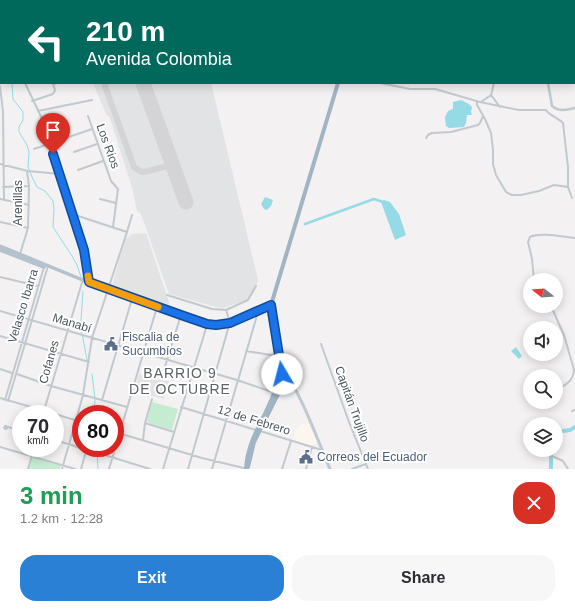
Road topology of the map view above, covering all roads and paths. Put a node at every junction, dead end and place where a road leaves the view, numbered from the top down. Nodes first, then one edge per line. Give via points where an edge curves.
1 (25, 84) edge
2 (53, 84) edge
3 (338, 84) edge
4 (385, 84) edge
5 (494, 84) edge
6 (548, 84) edge
7 (0, 86) edge
8 (491, 96) junction
9 (92, 100) dead end
10 (32, 101) junction
11 (477, 101) junction
12 (480, 102) junction
13 (500, 107) junction
14 (575, 108) edge
15 (38, 111) junction
16 (2, 112) edge
17 (88, 116) dead end
18 (483, 116) junction
19 (92, 129) junction
20 (426, 138) dead end
21 (50, 143) junction
22 (97, 144) junction
23 (34, 149) dead end
24 (74, 152) dead end
25 (103, 161) junction
26 (0, 164) edge
27 (4, 164) junction
28 (78, 170) dead end
29 (27, 171) junction
30 (60, 174) junction
31 (29, 186) junction
32 (3, 187) junction
33 (568, 187) junction
34 (572, 198) dead end
35 (0, 199) edge
36 (100, 199) dead end
37 (4, 200) junction
38 (116, 203) junction
39 (29, 205) junction
40 (72, 214) junction
41 (132, 215) dead end
42 (0, 222) edge
43 (113, 227) junction
44 (28, 228) junction
45 (127, 232) junction
46 (575, 238) edge
47 (0, 246) edge
48 (0, 250) edge
49 (19, 255) junction
50 (46, 265) junction
51 (86, 268) junction
52 (533, 273) edge
53 (0, 277) edge
54 (82, 280) junction
55 (89, 282) junction
56 (38, 286) junction
57 (256, 286) dead end
58 (107, 290) junction
59 (167, 295) dead end
60 (132, 298) junction
61 (269, 306) junction
62 (157, 307) junction
63 (226, 310) junction
64 (0, 311) edge
65 (258, 312) junction
66 (554, 313) edge
67 (181, 315) junction
68 (28, 319) junction
69 (32, 320) junction
70 (207, 324) junction
71 (228, 324) junction
72 (67, 331) junction
73 (0, 336) edge
74 (92, 338) junction
75 (22, 343) junction
76 (25, 344) junction
77 (322, 344) dead end
78 (118, 346) junction
79 (246, 351) junction
80 (143, 353) junction
81 (60, 354) junction
82 (277, 356) junction
83 (168, 360) junction
84 (89, 362) junction
85 (281, 366) junction
86 (193, 367) junction
87 (0, 369) edge
88 (13, 373) junction
89 (164, 373) dead end
90 (16, 374) junction
91 (215, 374) junction
92 (237, 380) junction
93 (51, 386) junction
94 (563, 386) edge
95 (276, 393) junction
96 (83, 395) junction
97 (0, 398) edge
98 (152, 399) dead end
99 (5, 400) junction
100 (102, 400) junction
101 (8, 401) junction
102 (22, 405) edge
103 (46, 405) edge
104 (80, 405) edge
105 (127, 407) junction
106 (181, 407) junction
107 (575, 410) edge
108 (572, 411) dead end
109 (204, 414) junction
110 (124, 418) edge
111 (226, 422) junction
112 (145, 423) junction
113 (8, 427) dead end
114 (12, 428) edge
115 (258, 431) junction
116 (72, 432) edge
117 (174, 432) junction
118 (124, 434) edge
119 (143, 440) junction
120 (291, 441) junction
121 (64, 443) edge
122 (69, 444) junction
123 (72, 445) edge
124 (0, 447) edge
125 (312, 447) junction
126 (170, 448) junction
127 (12, 450) edge
128 (322, 450) junction
129 (192, 455) junction
130 (32, 457) edge
131 (35, 457) edge
132 (85, 457) edge
133 (109, 457) edge
134 (553, 457) edge
135 (112, 458) junction
136 (214, 460) junction
137 (366, 464) junction
138 (63, 465) junction
139 (28, 469) edge
140 (62, 469) edge
141 (75, 469) edge
142 (81, 469) edge
143 (109, 469) edge
144 (150, 469) edge
145 (163, 469) edge
146 (188, 469) edge
147 (212, 469) edge
148 (247, 469) edge
149 (282, 469) edge
150 (306, 469) edge
151 (330, 469) edge
152 (352, 469) edge
153 (368, 469) edge
154 (568, 469) edge

1 - 10 street, Cofanes
2 - 10 street via 53,94
3 - 61 highway
4 - 11 street via 410,89 435,89
5 - 8 street
6 - 14 street via 552,106 563,110
7 - 16 street
8 - 12 street
8 - 13 street
9 - 15 street
10 - 15 street, Cofanes
11 - 12 street
11 - 18 street
12 - 13 street
13 - 33 street via 525,111 546,110 563,123
15 - 21 street, Cofanes
16 - 27 street
17 - 19 street, Los Rios
18 - 20 street via 478,125 451,132 432,133
18 - 33 street via 492,139 496,174 506,192 521,196 554,185
19 - 21 street
19 - 22 street, Los Rios
21 - 23 street
21 - 30 street, Cofanes
22 - 24 street
22 - 25 street, Los Rios
25 - 28 street
25 - 38 street, Los Rios via 111,181 118,189
26 - 27 street
27 - 29 street
27 - 32 street
29 - 30 street
29 - 31 street, Arenillas
30 - 40 street, Cofanes
31 - 32 street
31 - 39 street, Arenillas
32 - 37 street
33 - 34 street
35 - 37 street
36 - 38 street
37 - 39 street
38 - 43 street, Los Rios
39 - 44 street, Arenillas
40 - 43 street
40 - 51 street, Cofanes via 84,250
41 - 45 street
42 - 44 street
43 - 45 street
44 - 49 street, Arenillas
45 - 58 street
46 - 52 street via 544,235 530,237 528,242
47 - 49 main road
48 - 49 main road
49 - 50 main road
50 - 54 main road
50 - 56 street, Velasco Ibarra
50 - 69 street, Velasco Ibarra
51 - 54 street, Cofanes
51 - 55 street, Cofanes
53 - 56 street
54 - 55 main road
54 - 72 street, Cofanes
55 - 58 main road
56 - 68 street, Velasco Ibarra
57 - 63 street via 248,300
58 - 60 main road
58 - 74 street
59 - 63 street via 212,309
60 - 62 main road
60 - 78 street
61 - 65 main road
61 - 82 highway
61 - 85 highway
62 - 67 main road
62 - 80 street
63 - 71 street
64 - 68 street, Manabí
65 - 71 main road
65 - 79 street
66 - 94 street via 564,335 574,370 570,382
67 - 70 main road
67 - 83 street
68 - 69 street, Manabí
68 - 75 street, Velasco Ibarra
69 - 72 street, Manabí
69 - 76 street, Velasco Ibarra
70 - 71 main road
70 - 86 street
71 - 91 street
72 - 74 street, Manabí
72 - 81 street, Cofanes
73 - 75 street
74 - 78 street, Manabí
74 - 84 street
75 - 76 street
75 - 88 street, Velasco Ibarra
76 - 81 street
76 - 90 street, Velasco Ibarra
77 - 137 street, Capitán Trujillo
78 - 80 street, Manabí
78 - 100 street
79 - 82 street
79 - 92 street
80 - 83 street, Manabí
80 - 105 street
81 - 84 street
81 - 93 street, Cofanes
82 - 95 highway via 279,375
83 - 86 street, Manabí
83 - 89 street
84 - 96 street
85 - 95 highway via 282,374
85 - 128 main road via 311,420
86 - 91 street, Manabí
86 - 106 street
87 - 88 street
88 - 90 street
88 - 99 street, Velasco Ibarra
90 - 93 street
90 - 101 street, Velasco Ibarra
91 - 92 street, Manabí
91 - 109 street
92 - 95 street, Manabí
92 - 111 street
93 - 96 street
93 - 103 street, Cofanes
95 - 115 highway
96 - 100 street
96 - 104 street
97 - 99 street
98 - 112 street
99 - 101 street
100 - 105 street
101 - 102 street
105 - 110 street
106 - 109 street, 12 de Febrero
106 - 117 street
107 - 108 street
109 - 111 street, 12 de Febrero
109 - 129 street
111 - 115 street, 12 de Febrero
111 - 136 street
112 - 117 street
112 - 119 street
113 - 114 street
115 - 120 street, 12 de Febrero
115 - 148 highway
116 - 122 street
117 - 126 street
118 - 119 street
119 - 126 street
120 - 125 street, 12 de Febrero
120 - 149 street
121 - 122 street
122 - 123 street
122 - 138 street
124 - 127 street
125 - 128 street, 12 de Febrero
125 - 150 street
126 - 129 street
126 - 145 street
128 - 151 main road
129 - 136 street
129 - 146 street
130 - 139 street
131 - 138 street
132 - 142 street
133 - 135 street
134 - 154 street via 563,461
135 - 143 street
135 - 144 street
136 - 147 street
136 - 148 street
137 - 152 street
137 - 153 street, Capitán Trujillo
138 - 140 street
138 - 141 street

